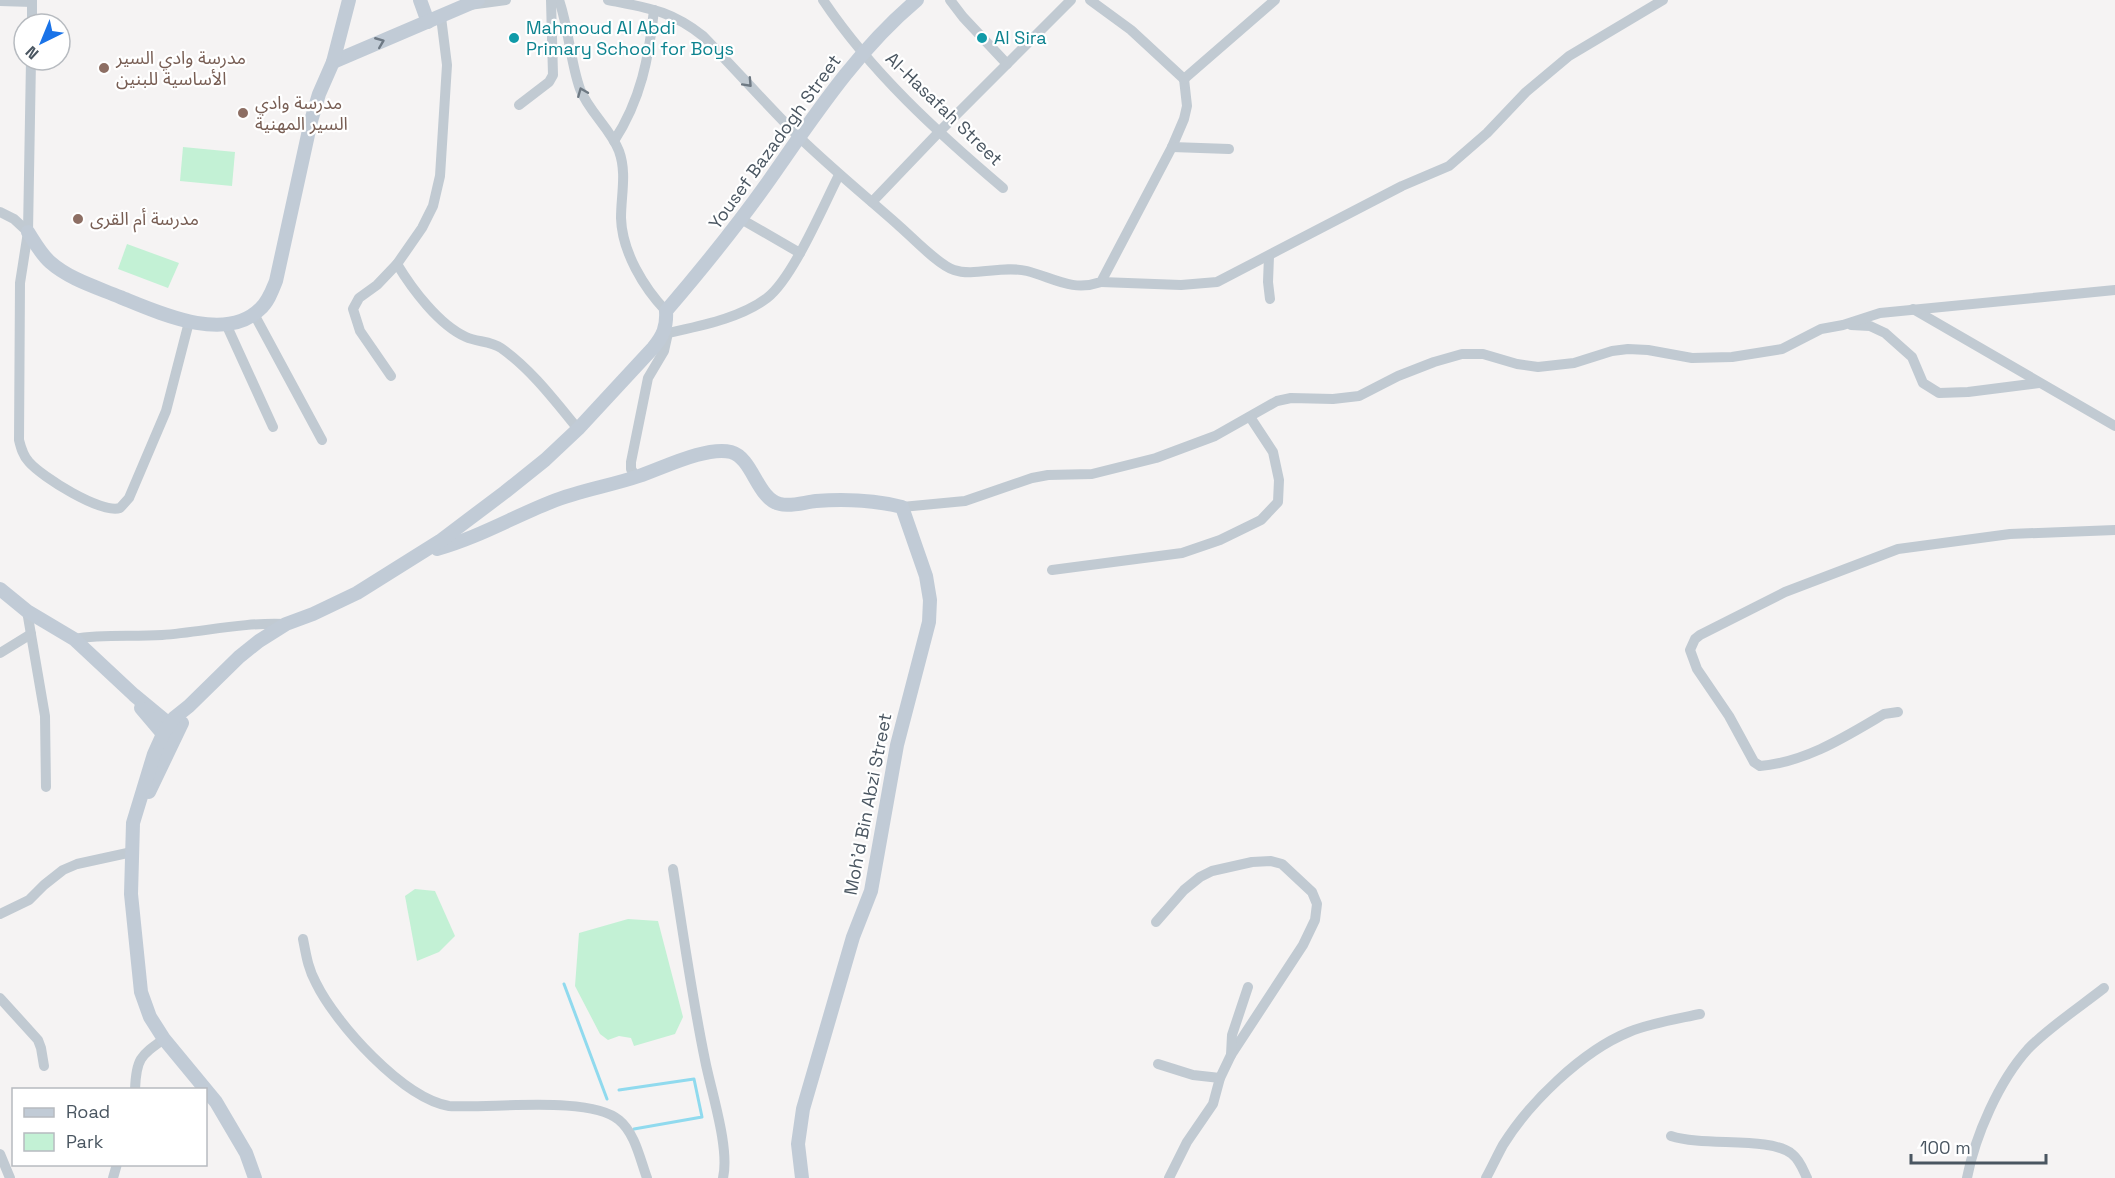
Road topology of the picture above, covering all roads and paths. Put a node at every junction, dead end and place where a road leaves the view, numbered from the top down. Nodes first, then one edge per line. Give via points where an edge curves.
1 (349, 0) edge
2 (420, 0) edge
3 (506, 0) edge
4 (551, 0) edge
5 (560, 0) edge
6 (608, 0) edge
7 (823, 0) edge
8 (917, 0) edge
9 (950, 0) edge
10 (1071, 0) edge
11 (1090, 0) edge
12 (1275, 0) edge
13 (1663, 0) edge
14 (0, 1) edge
15 (32, 1) edge
16 (472, 3) edge
17 (654, 10) junction
18 (441, 17) junction
19 (428, 22) junction
20 (862, 54) junction
21 (333, 62) junction
22 (1007, 64) junction
23 (31, 72) edge
24 (1184, 79) junction
25 (519, 105) dead end
26 (939, 132) junction
27 (799, 136) junction
28 (614, 141) junction
29 (1172, 147) junction
30 (1229, 149) dead end
31 (839, 175) junction
32 (1003, 188) dead end
33 (872, 202) junction
34 (0, 212) edge
35 (741, 219) junction
36 (28, 232) junction
37 (800, 253) junction
38 (1269, 256) junction
39 (397, 264) junction
40 (1101, 282) junction
41 (2115, 290) edge
42 (1269, 299) dead end
43 (1913, 309) junction
44 (666, 311) junction
45 (254, 314) junction
46 (189, 322) junction
47 (226, 324) junction
48 (1843, 325) junction
49 (666, 333) junction
50 (392, 376) dead end
51 (2040, 383) junction
52 (1250, 417) junction
53 (2115, 426) edge
54 (273, 427) dead end
55 (578, 429) junction
56 (322, 440) dead end
57 (636, 477) junction
58 (902, 507) junction
59 (2115, 530) edge
60 (417, 554) junction
61 (1052, 570) dead end
62 (0, 589) edge
63 (27, 611) junction
64 (286, 624) junction
65 (31, 634) junction
66 (74, 639) junction
67 (0, 653) edge
68 (1898, 712) dead end
69 (171, 732) junction
70 (46, 787) dead end
71 (132, 852) junction
72 (673, 869) dead end
73 (0, 915) edge
74 (1156, 922) dead end
75 (303, 939) dead end
76 (1248, 987) dead end
77 (2104, 988) dead end
78 (0, 998) edge
79 (1700, 1014) dead end
80 (164, 1039) junction
81 (1231, 1055) junction
82 (1158, 1064) dead end
83 (44, 1065) dead end
84 (1220, 1078) junction
85 (135, 1088) edge
86 (204, 1088) edge
87 (207, 1091) edge
88 (1671, 1136) dead end
89 (0, 1154) edge
90 (10, 1178) edge
91 (255, 1178) edge
92 (647, 1178) edge
93 (723, 1178) edge
94 (802, 1178) edge
95 (1169, 1178) edge
96 (1486, 1178) edge
97 (1807, 1178) edge
98 (1967, 1178) edge

1 - 21 main road
2 - 19 main road
3 - 16 street
4 - 25 street via 553,75
28 -> 5 street via 580,88
6 - 17 street
7 - 20 street, Al-Hasafah Street
8 - 20 main road, Yousef Bazadogh Street
9 - 22 street
10 - 22 street
11 - 24 street via 1131,30
12 - 24 street
13 - 38 street via 1563,61 1454,163
14 - 15 street
16 - 18 main road
17 -> 27 street via 681,20 704,36
17 - 28 street via 648,59 639,91
18 - 19 main road
18 - 39 street via 447,65 437,193 427,219
21 -> 19 main road
20 - 26 street, Al-Hasafah Street
20 - 27 main road, Yousef Bazadogh Street
21 - 45 main road via 311,122 276,281
22 - 26 street
23 - 36 street
24 - 29 street via 1187,106
26 - 32 street, Al-Hasafah Street
26 - 33 street
27 - 31 street
27 - 35 main road, Yousef Bazadogh Street
28 - 44 street via 623,173 624,235 643,280
29 - 30 street
29 - 40 street
31 - 33 street
31 - 37 street
33 - 40 street via 951,269 1013,269 1078,287
34 - 36 street
35 - 37 street
35 - 44 main road, Yousef Bazadogh Street
36 - 46 main road via 43,255 70,276
36 - 46 street via 20,283 19,440 25,458 34,468 72,493 110,510 120,508 129,498 166,411
37 - 49 street via 777,288 760,303 723,318
38 - 40 street via 1224,279 1202,284
38 - 42 street
39 - 50 street via 352,309 360,332
39 - 55 street via 441,319 465,337 505,351
41 - 43 street
43 - 48 street via 1880,313
43 - 51 street
44 - 49 main road
45 - 47 main road
45 - 56 street
46 - 47 main road
47 - 54 street
48 - 51 street via 1870,326 1885,333 1912,357 1923,383 1939,393
48 - 52 street via 1821,329 1782,349 1720,358 1628,349 1574,363 1538,367 1483,354 1462,354 1398,376 1359,396 1284,399
49 - 55 main road
49 - 57 street via 663,351 645,387 631,462
51 - 53 street
52 - 58 street via 1201,443 1130,465 1092,474 1032,478 965,501
52 - 61 street via 1272,452 1279,480 1278,502 1261,520 1182,553
55 - 60 main road via 480,512
57 - 58 main road via 691,457 728,452 737,455 766,495 778,504 859,500
57 - 60 main road via 552,501 460,541
58 - 94 main road, Moh’d Bin Abzi Street via 926,576 929,622 897,745 871,891 853,937 803,1109 798,1144
59 - 68 street via 2010,534 1898,549 1754,606 1700,635 1690,650 1697,669 1760,766 1811,754 1884,714
60 - 64 main road via 357,593
62 - 63 main road
63 - 65 street
63 - 66 main road
64 - 66 street
64 - 69 main road via 239,657 189,706
65 - 67 street
65 - 70 street via 45,716
66 - 69 main road
69 - 71 main road via 157,777 133,823
71 - 73 street via 63,870 29,900
71 - 80 main road via 133,928 141,992
72 - 93 street via 721,1136
74 - 81 street via 1200,877 1240,864 1282,864 1312,892 1317,904 1312,927
75 - 92 street via 314,979 328,1002 364,1049 408,1086 436,1103 449,1106 554,1105 614,1116 630,1133
76 - 81 street via 1232,1035
77 - 98 street via 2029,1048 2013,1070 1975,1146
78 - 83 street via 38,1040
79 - 96 street via 1629,1032 1593,1052 1522,1120
80 - 85 street via 142,1056
80 - 86 main road
81 - 84 street
82 - 84 street via 1193,1075
84 - 95 street via 1213,1104 1179,1155
87 - 91 main road via 246,1154
88 - 97 street via 1701,1142 1774,1145 1794,1155
89 - 90 street

